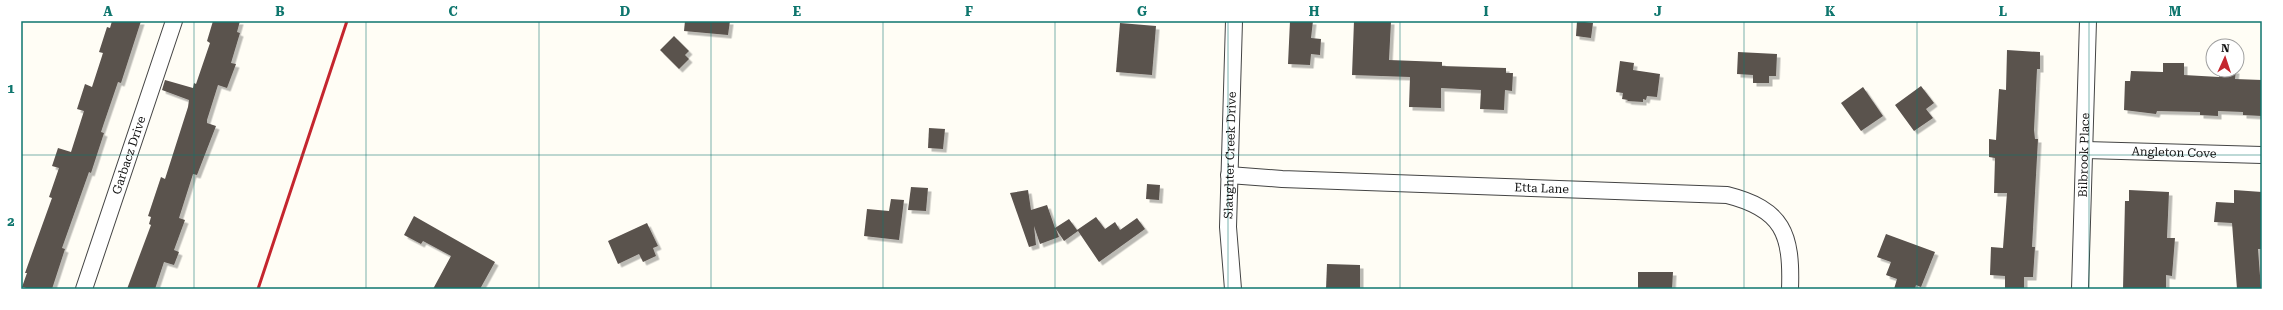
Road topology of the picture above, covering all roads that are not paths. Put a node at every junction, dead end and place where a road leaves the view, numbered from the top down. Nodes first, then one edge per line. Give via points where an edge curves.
1 (174, 21) edge
2 (1234, 21) edge
3 (2088, 21) edge
4 (2086, 150) junction
5 (2262, 155) edge
6 (1229, 175) junction
7 (84, 289) edge
8 (1233, 289) edge
9 (1790, 289) edge
10 (2080, 289) edge

1 - 7 street, Garbacz Drive
2 - 6 street, Slaughter Creek Drive
3 - 4 street, Bilbrook Place
4 - 5 street, Angleton Cove
4 - 10 street, Bilbrook Place
6 - 8 street, Slaughter Creek Drive via 1228,227
6 - 9 street, Etta Lane via 1727,194 1749,200 1781,225 1791,267

